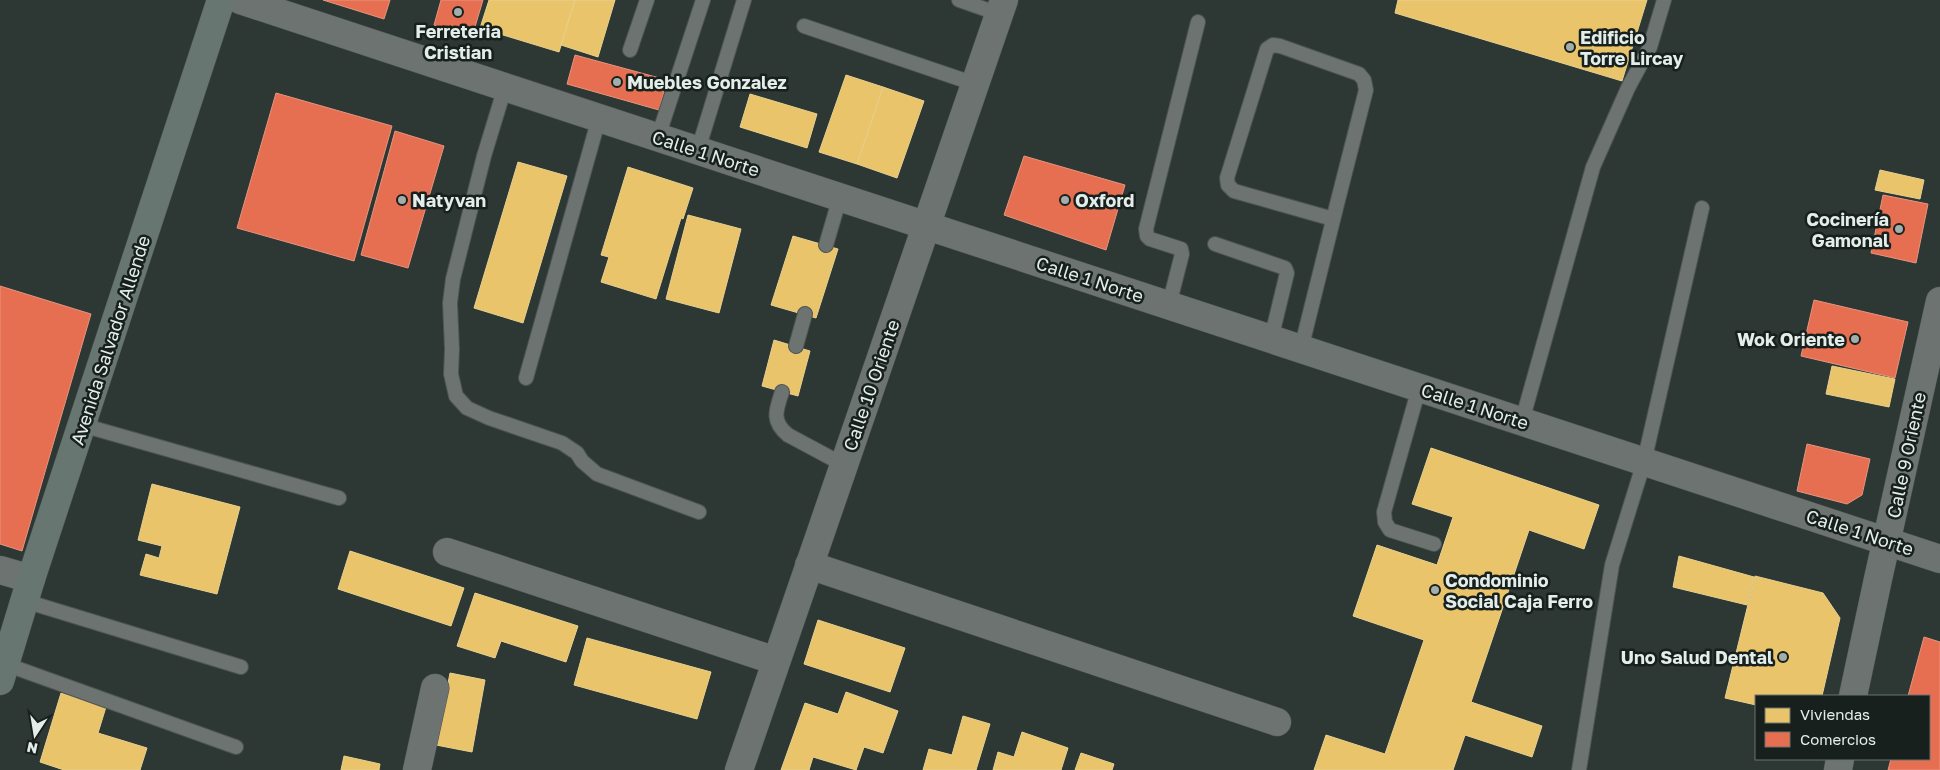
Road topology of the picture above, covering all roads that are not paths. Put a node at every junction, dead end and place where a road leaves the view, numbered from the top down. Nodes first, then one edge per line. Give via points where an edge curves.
1 (221, 0) edge
2 (240, 0) edge
3 (647, 0) edge
4 (703, 0) edge
5 (744, 0) edge
6 (959, 0) edge
7 (1664, 0) edge
8 (1002, 7) edge
9 (1198, 22) dead end
10 (804, 26) dead end
11 (630, 50) dead end
12 (975, 84) junction
13 (505, 87) junction
14 (599, 118) junction
15 (658, 137) junction
16 (698, 150) junction
17 (840, 197) junction
18 (1702, 208) dead end
19 (1334, 219) junction
20 (926, 226) junction
21 (1215, 244) dead end
22 (826, 245) dead end
23 (1940, 301) edge
24 (1169, 305) junction
25 (805, 314) dead end
26 (1271, 339) junction
27 (796, 346) dead end
28 (1301, 349) junction
29 (526, 378) dead end
30 (1419, 388) junction
31 (782, 392) dead end
32 (1522, 421) junction
33 (82, 425) junction
34 (1644, 462) junction
35 (844, 465) junction
36 (338, 498) dead end
37 (699, 512) dead end
38 (1887, 542) junction
39 (1434, 544) dead end
40 (446, 552) dead end
41 (1940, 559) edge
42 (809, 565) junction
43 (0, 570) edge
44 (28, 590) junction
45 (776, 661) junction
46 (241, 667) dead end
47 (3, 673) edge
48 (435, 688) dead end
49 (1853, 695) edge
50 (1277, 722) dead end
51 (236, 746) dead end
52 (417, 770) edge
53 (739, 770) edge
54 (1579, 770) edge

1 - 33 main road, Avenida Salvador Allende
2 - 13 street, Calle 1 Norte
3 - 11 lane
4 - 15 lane
5 - 16 lane
6 - 8 lane
7 - 32 lane via 1650,47 1593,166
8 - 12 street, Calle 10 Oriente
9 - 24 lane via 1146,229 1147,236 1154,242 1181,249
10 - 12 lane
12 - 20 street, Calle 10 Oriente
13 - 14 street, Calle 1 Norte
13 - 37 lane via 453,279 451,374 456,396 467,408 489,418 562,443 597,474
14 - 15 street, Calle 1 Norte
14 - 29 lane
15 - 16 street, Calle 1 Norte
16 - 17 street, Calle 1 Norte
17 - 20 street, Calle 1 Norte
17 - 22 lane
18 - 34 lane
19 - 19 lane via 1366,90 1364,80 1359,74 1273,45 1267,49 1227,178 1228,186 1234,191
19 - 28 lane
20 - 24 street, Calle 1 Norte
20 - 35 street, Calle 10 Oriente
21 - 26 lane via 1285,268 1287,273
23 - 38 street, Calle 9 Oriente
24 - 26 street, Calle 1 Norte
25 - 27 lane
26 - 28 street, Calle 1 Norte
28 - 30 street, Calle 1 Norte
30 - 32 street, Calle 1 Norte
30 - 39 lane via 1384,512 1390,530
31 - 35 lane via 775,413 780,428
32 - 34 street, Calle 1 Norte
33 - 36 lane
33 - 44 main road, Avenida Salvador Allende
34 - 38 street, Calle 1 Norte
34 - 54 lane via 1612,565
35 - 42 street, Calle 10 Oriente
38 - 41 street, Calle 1 Norte
38 - 49 street, Calle 9 Oriente
40 - 45 street
42 - 45 street, Calle 10 Oriente
42 - 50 street
43 - 44 street
44 - 46 lane
44 - 47 main road, Avenida Salvador Allende
45 - 53 street, Calle 10 Oriente
47 - 51 lane
48 - 52 street

